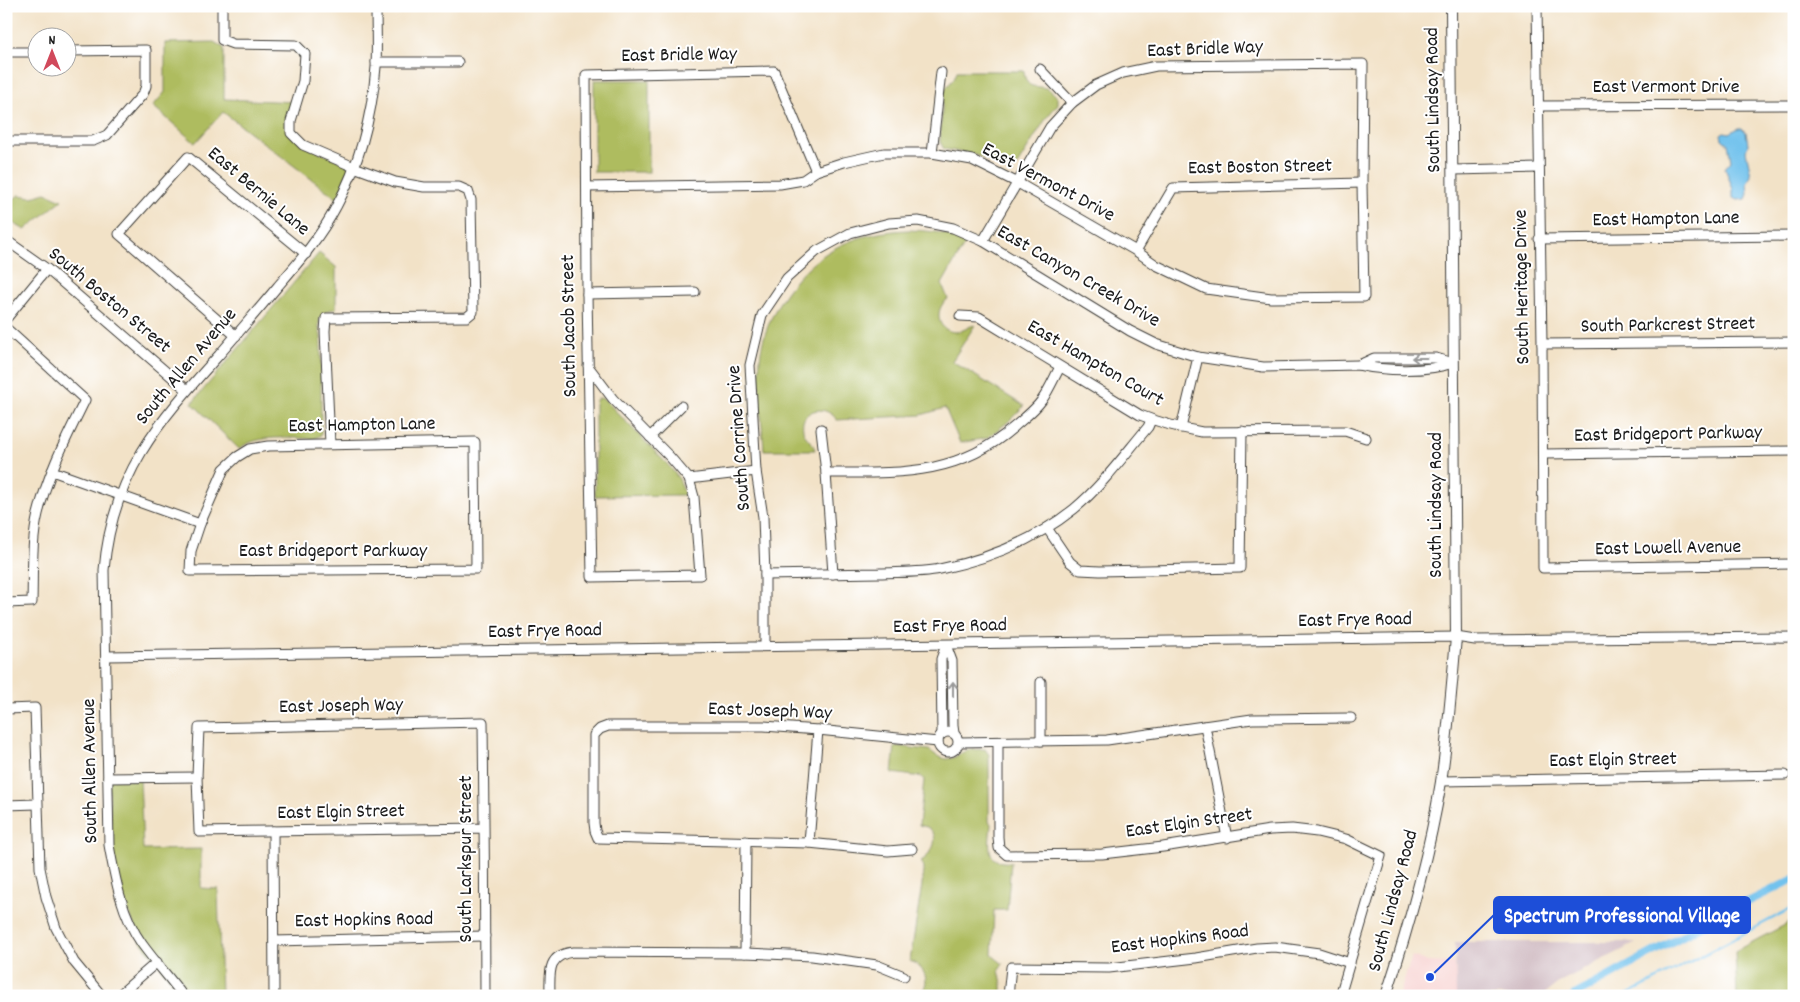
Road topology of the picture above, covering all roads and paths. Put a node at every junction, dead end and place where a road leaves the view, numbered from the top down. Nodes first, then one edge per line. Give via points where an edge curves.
1 (222, 6) edge
2 (376, 6) edge
3 (1451, 6) edge
4 (1537, 6) edge
5 (78, 51) edge
6 (6, 52) edge
7 (28, 52) edge
8 (376, 62) junction
9 (458, 62) dead end
10 (1040, 69) dead end
11 (941, 72) dead end
12 (586, 75) joint
13 (1072, 104) junction
14 (1794, 105) edge
15 (1539, 106) junction
16 (6, 141) edge
17 (932, 153) junction
18 (354, 167) junction
19 (1538, 168) junction
20 (1452, 170) junction
21 (816, 172) junction
22 (1018, 183) junction
23 (1362, 183) junction
24 (587, 187) junction
25 (1794, 236) edge
26 (1539, 239) junction
27 (6, 240) edge
28 (983, 241) junction
29 (817, 251) joint
30 (1136, 251) junction
31 (306, 254) junction
32 (47, 269) junction
33 (695, 292) dead end
34 (587, 294) junction
35 (960, 316) dead end
36 (6, 319) edge
37 (6, 328) edge
38 (236, 336) junction
39 (1794, 342) edge
40 (1542, 344) junction
41 (1198, 357) junction
42 (1453, 363) junction
43 (588, 366) junction
44 (1060, 367) junction
45 (187, 390) junction
46 (681, 406) dead end
47 (1152, 420) junction
48 (1181, 428) junction
49 (821, 429) dead end
50 (1242, 432) junction
51 (650, 437) junction
52 (1366, 438) dead end
53 (330, 444) junction
54 (1794, 451) edge
55 (1543, 454) junction
56 (52, 471) junction
57 (756, 471) junction
58 (826, 474) junction
59 (689, 479) junction
60 (119, 496) junction
61 (200, 524) junction
62 (1048, 528) junction
63 (1794, 564) edge
64 (1543, 568) joint
65 (476, 569) joint
66 (833, 574) junction
67 (765, 575) junction
68 (6, 603) edge
69 (1456, 637) junction
70 (1794, 637) edge
71 (946, 645) junction
72 (765, 646) junction
73 (106, 656) junction
74 (1041, 682) dead end
75 (6, 709) edge
76 (1351, 718) dead end
77 (484, 722) joint
78 (1205, 726) junction
79 (818, 730) junction
80 (942, 734) junction
81 (956, 738) junction
82 (1041, 741) junction
83 (938, 742) junction
84 (998, 742) junction
85 (1785, 776) dead end
86 (108, 778) junction
87 (197, 778) junction
88 (1441, 781) junction
89 (37, 804) junction
90 (6, 805) edge
91 (484, 828) junction
92 (273, 832) junction
93 (1227, 838) junction
94 (746, 841) junction
95 (809, 843) junction
96 (912, 849) dead end
97 (485, 936) junction
98 (274, 941) junction
99 (745, 953) junction
100 (157, 962) junction
101 (1350, 963) junction
102 (904, 976) dead end
103 (102, 996) edge
104 (118, 996) edge
105 (183, 996) edge
106 (274, 996) edge
107 (485, 996) edge
108 (550, 996) edge
109 (1008, 996) edge
110 (1340, 996) edge
111 (1386, 996) edge

1 - 18 street via 222,40 233,44 296,45 305,54 303,81 291,121 291,133 303,144
2 - 8 street, South Allen Avenue
3 - 20 main road, South Lindsay Road
4 - 15 street, South Heritage Drive
5 - 16 street via 146,50 143,94 101,139
6 - 7 street
8 - 9 street
8 - 18 street, South Allen Avenue via 370,113
10 - 13 street
11 - 17 street
12 - 21 street, East Bridle Way via 774,71
12 - 24 street, South Jacob Street
13 - 22 street, East Bridle Way via 1050,127
13 - 23 street, East Bridle Way via 1096,85 1123,73 1156,66 1363,64
14 - 15 street, East Vermont Drive
15 - 19 street, South Heritage Drive
17 - 21 street, East Vermont Drive via 884,153
17 - 22 street, East Vermont Drive via 972,160
18 - 31 street, South Allen Avenue via 336,208
18 - 53 street via 395,182 424,187 459,187 468,191 471,200 473,312 467,317 326,318
19 - 20 street
19 - 26 street, South Heritage Drive
20 - 42 main road, South Lindsay Road
21 - 24 street, East Vermont Drive via 803,180 780,184
22 - 28 street, East Bridle Way
22 - 30 street, East Vermont Drive
23 - 30 street, East Boston Street via 1173,188
23 - 30 street, East Vermont Drive via 1364,297 1271,298 1206,289 1156,265
24 - 34 street, South Jacob Street
25 - 26 street, East Hampton Lane
26 - 40 street, South Heritage Drive
27 - 32 street, South Boston Street
28 - 29 street, East Canyon Creek Drive via 953,228 918,221 889,223 850,233
28 - 41 street, East Canyon Creek Drive via 1130,331 1156,344
29 - 57 street, South Corrine Drive via 787,278 762,315 750,365
31 - 38 street, South Allen Avenue
31 - 38 street, East Bernie Lane via 188,157 119,234
32 - 36 street
32 - 45 street, South Boston Street
33 - 34 street
34 - 43 street, South Jacob Street
35 - 44 street, East Hampton Court via 979,317
37 - 56 street via 85,400
38 - 45 street, South Allen Avenue
39 - 40 street, South Parkcrest Street
40 - 55 street, South Heritage Drive
41 - 42 street, East Canyon Creek Drive via 1263,367 1358,365 1374,358 1436,358
41 - 48 street
42 - 69 main road, South Lindsay Road
43 - 51 street via 613,399
43 - 59 street, South Jacob Street via 592,577 700,575 694,497
44 - 47 street, East Hampton Court
44 - 58 street via 1041,401 1024,418 1000,440 969,457 904,473
45 - 60 street, South Allen Avenue via 158,425
46 - 51 street
47 - 48 street, East Hampton Court
47 - 62 street via 1093,491
48 - 50 street, East Hampton Court via 1202,432
49 - 58 street
50 - 52 street, East Hampton Court via 1345,431
50 - 62 street via 1240,568 1080,570 1070,562
51 - 59 street
53 - 61 street, East Hampton Lane via 250,449 224,469
53 - 65 street, East Hampton Lane via 475,442
54 - 55 street, East Bridgeport Parkway
55 - 64 street, South Heritage Drive
56 - 60 street
56 - 68 street via 38,514 33,546 32,602
57 - 59 street
57 - 67 street, South Corrine Drive via 763,517
58 - 66 street
60 - 61 street
60 - 73 street, South Allen Avenue via 109,532 104,570
61 - 65 street, East Bridgeport Parkway via 191,551 190,571
62 - 66 street via 1020,544 938,570
63 - 64 street, East Lowell Avenue
66 - 67 street
67 - 72 street, South Corrine Drive
69 - 70 street, East Frye Road via 1475,640
69 - 71 street, East Frye Road
69 - 88 main road, South Lindsay Road
71 - 72 street, East Frye Road
71 - 80 street via 941,659
81 -> 71 street via 952,661
72 - 73 street, East Frye Road
73 - 86 street, South Allen Avenue
74 - 82 street
75 - 89 street via 35,708
76 - 78 street, East Joseph Way via 1252,719
77 - 87 street, East Joseph Way via 199,728
77 - 91 street, South Larkspur Street
78 - 82 street, East Joseph Way via 1107,740
78 - 93 street
79 - 83 street, East Joseph Way
79 - 94 street, East Joseph Way via 764,726 608,726 594,735 594,823 598,838
79 - 95 street
80 - 81 street, East Joseph Way via 948,732
80 - 83 street
81 - 83 street, East Joseph Way via 955,750 947,752 940,748
81 - 84 street, East Joseph Way
82 - 84 street, East Joseph Way
84 - 93 street, East Elgin Street via 998,837 1000,848 1007,855 1102,854
85 - 88 street, East Elgin Street
86 - 87 street
86 - 100 street, South Allen Avenue via 109,846 114,879 141,942
87 - 92 street, East Elgin Street via 199,832
88 - 111 main road, South Lindsay Road via 1413,910
89 - 90 street
89 - 103 street via 40,868 56,928 74,962
91 - 92 street, East Elgin Street
91 - 97 street, South Larkspur Street
92 - 98 street
93 - 101 street, East Elgin Street via 1292,829 1346,839 1381,856
94 - 95 street
94 - 99 street
95 - 96 street via 888,851
97 - 98 street, East Hopkins Road
97 - 107 street, South Larkspur Street
98 - 106 street
99 - 102 street via 812,956 877,965
99 - 108 street via 563,954 552,964
100 - 104 street
100 - 105 street, South Allen Avenue
101 - 109 street, East Hopkins Road via 1319,953 1276,947 1109,968 1011,968
101 - 110 street

